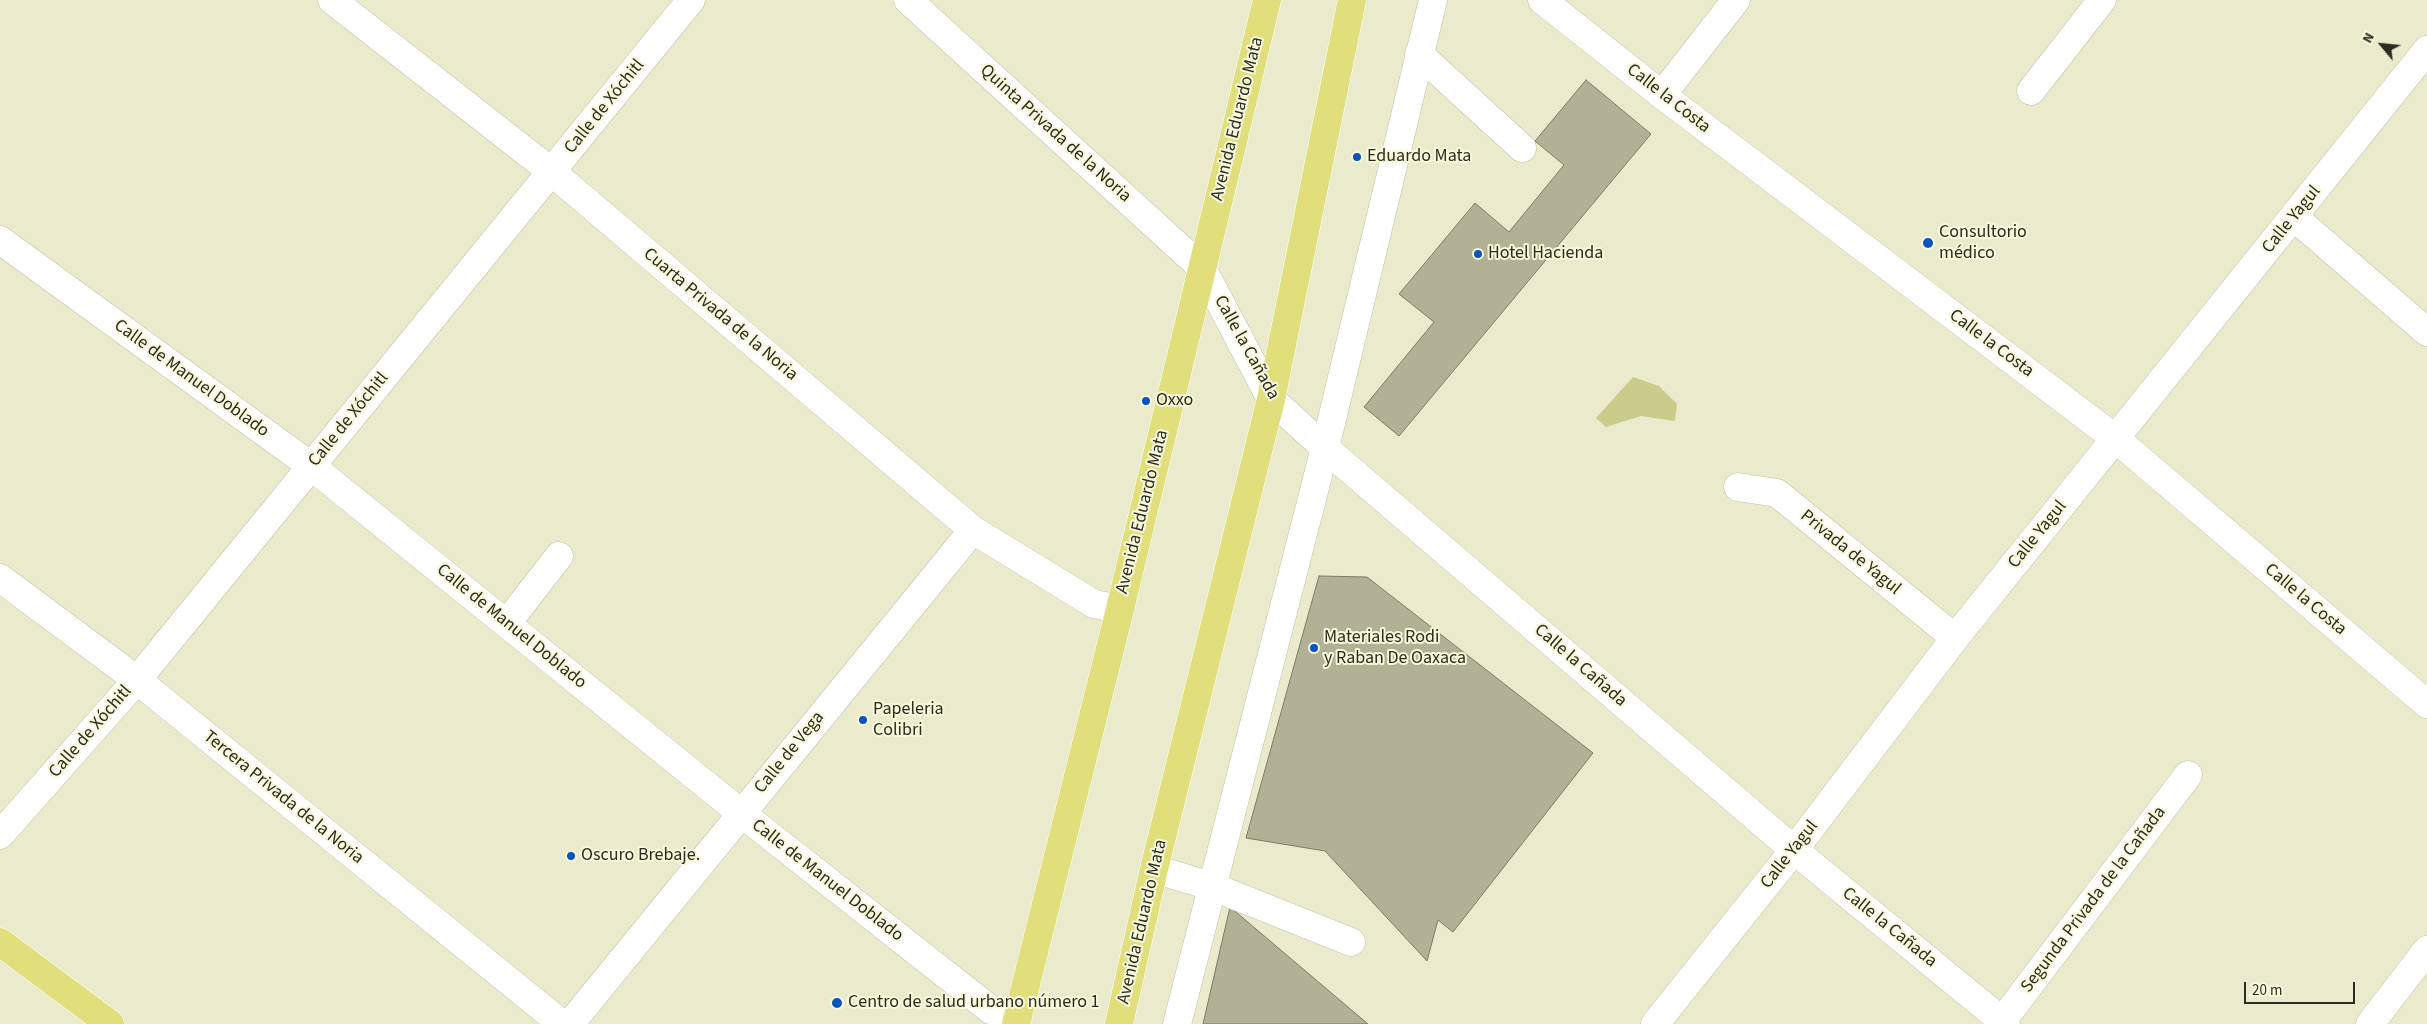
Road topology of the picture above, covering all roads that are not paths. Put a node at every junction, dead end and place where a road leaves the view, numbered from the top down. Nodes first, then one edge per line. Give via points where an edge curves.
1 (332, 0) edge
2 (691, 0) edge
3 (908, 0) edge
4 (1268, 0) edge
5 (1352, 0) edge
6 (1433, 0) edge
7 (1542, 0) edge
8 (1736, 0) edge
9 (2102, 0) edge
10 (2427, 50) edge
11 (1419, 54) junction
12 (2031, 90) dead end
13 (1662, 95) junction
14 (1522, 148) dead end
15 (552, 172) junction
16 (2294, 217) junction
17 (0, 240) edge
18 (1202, 268) junction
19 (2427, 332) edge
20 (1271, 399) junction
21 (2116, 439) junction
22 (1325, 448) junction
23 (311, 466) junction
24 (1738, 487) dead end
25 (973, 530) junction
26 (558, 556) dead end
27 (0, 578) edge
28 (1120, 609) junction
29 (507, 623) junction
30 (1955, 638) junction
31 (137, 680) junction
32 (2427, 704) edge
33 (2188, 775) dead end
34 (741, 813) junction
35 (0, 835) edge
36 (1794, 850) junction
37 (1154, 870) junction
38 (1211, 886) junction
39 (0, 942) edge
40 (1351, 942) dead end
41 (2427, 950) edge
42 (1016, 1021) edge
43 (2003, 1023) edge
44 (110, 1024) edge
45 (562, 1024) edge
46 (570, 1024) edge
47 (1119, 1024) edge
48 (1177, 1024) edge
49 (1655, 1024) edge
50 (2370, 1024) edge

1 - 15 street, Cuarta Privada de la Noria
2 - 15 street, Calle de Xóchitl
3 - 18 street, Quinta Privada de la Noria
4 - 18 main road, Avenida Eduardo Mata
5 - 20 main road, Avenida Eduardo Mata
6 - 11 street
7 - 13 street, Calle la Costa
8 - 13 street
9 - 12 street
10 - 16 street, Calle Yagul
11 - 14 street
11 - 22 street
13 - 21 street, Calle la Costa
15 - 23 street, Calle de Xóchitl
15 - 25 street, Cuarta Privada de la Noria
16 - 19 street
16 - 21 street, Calle Yagul
17 - 23 street, Calle de Manuel Doblado
18 - 20 street, Calle la Cañada
18 - 28 main road, Avenida Eduardo Mata
20 - 22 street, Calle la Cañada
20 - 37 main road, Avenida Eduardo Mata
21 - 30 street, Calle Yagul
21 - 32 street, Calle la Costa
22 - 36 street, Calle la Cañada
22 - 38 street
23 - 29 street, Calle de Manuel Doblado
23 - 31 street, Calle de Xóchitl
24 - 30 street, Privada de Yagul via 1777,493
25 - 28 street, Cuarta Privada de la Noria via 1094,604
25 - 34 street, Calle de Vega
26 - 29 street
27 - 31 street, Tercera Privada de la Noria
28 - 42 main road, Avenida Eduardo Mata
29 - 34 street, Calle de Manuel Doblado
30 - 36 street, Calle Yagul
31 - 35 street, Calle de Xóchitl
31 - 45 street, Tercera Privada de la Noria
33 - 43 street, Segunda Privada de la Cañada
34 - 42 street, Calle de Manuel Doblado via 991,1010
34 - 46 street, Calle de Vega
36 - 43 street, Calle la Cañada
36 - 49 street, Calle Yagul
37 - 38 street
37 - 47 main road, Avenida Eduardo Mata
38 - 40 street
38 - 48 street
39 - 44 main road
41 - 50 street

